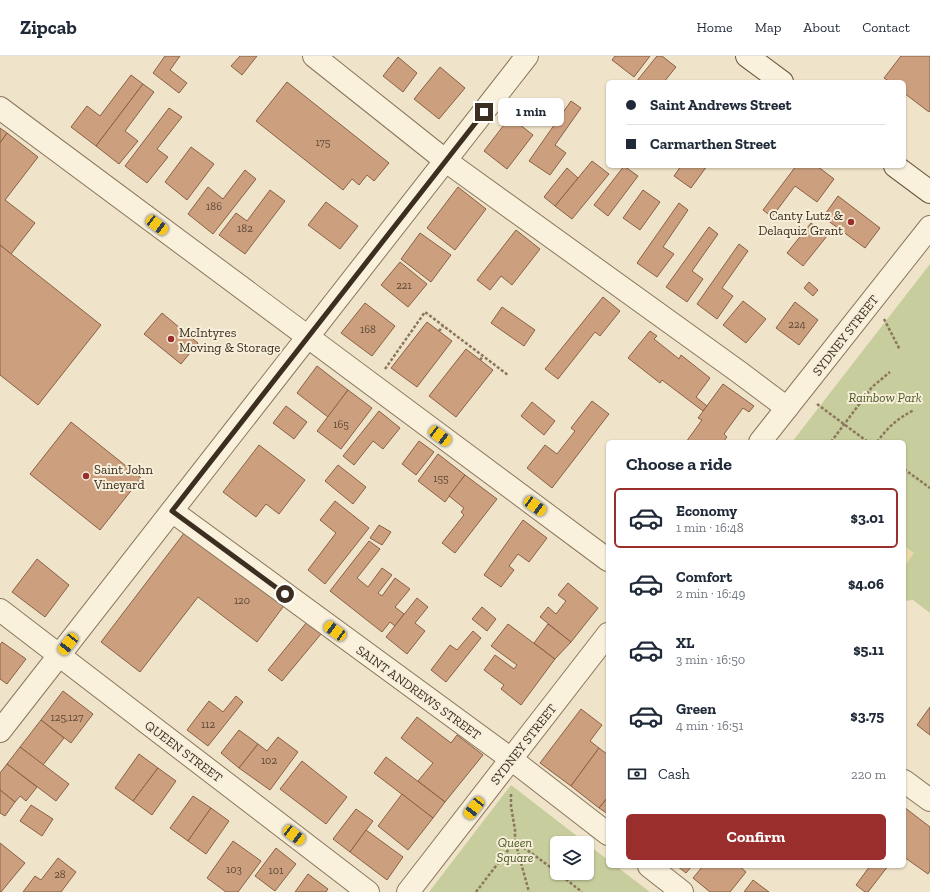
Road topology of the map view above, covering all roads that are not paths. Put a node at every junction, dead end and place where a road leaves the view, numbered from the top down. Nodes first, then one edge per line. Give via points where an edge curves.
1 (314, 56) edge
2 (528, 56) edge
3 (747, 56) edge
4 (779, 80) edge
5 (0, 108) edge
6 (446, 160) junction
7 (898, 168) edge
8 (930, 192) edge
9 (930, 227) edge
10 (308, 337) junction
11 (787, 408) junction
12 (762, 440) edge
13 (172, 511) junction
14 (606, 559) edge
15 (0, 610) edge
16 (606, 637) edge
17 (59, 656) junction
18 (0, 731) edge
19 (511, 759) junction
20 (906, 782) edge
21 (930, 800) edge
22 (606, 832) edge
23 (652, 868) edge
24 (368, 892) edge
25 (408, 892) edge
26 (682, 892) edge

1 - 6 street
2 - 6 street
3 - 4 street
5 - 10 street
6 - 10 street
6 - 11 street
7 - 8 street
9 - 11 street, SYDNEY STREET
10 - 13 street
10 - 14 street
11 - 12 street, SYDNEY STREET
13 - 17 street
13 - 19 street, SAINT ANDREWS STREET
15 - 17 street, QUEEN STREET
16 - 19 street, SYDNEY STREET
17 - 18 street
17 - 24 street, QUEEN STREET
19 - 22 street, SAINT ANDREWS STREET
19 - 25 street, SYDNEY STREET
20 - 21 street
23 - 26 street

